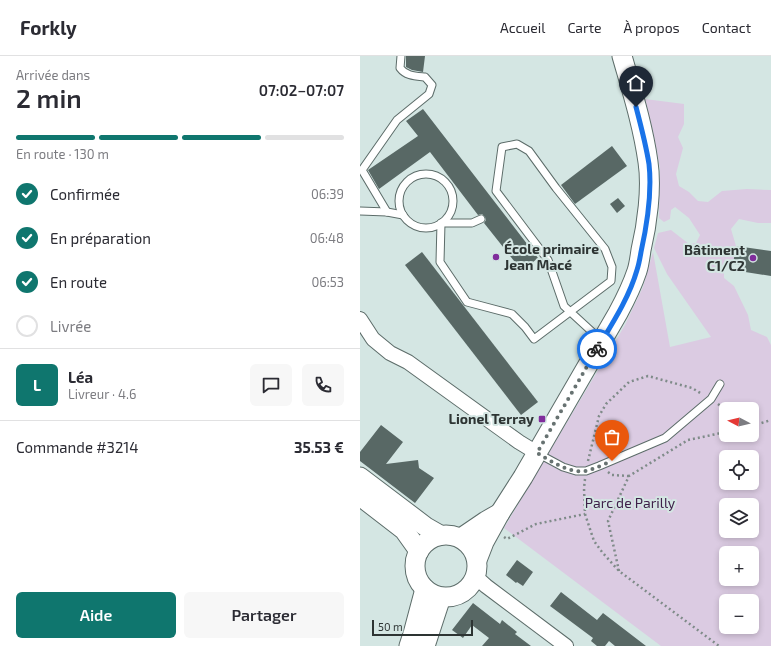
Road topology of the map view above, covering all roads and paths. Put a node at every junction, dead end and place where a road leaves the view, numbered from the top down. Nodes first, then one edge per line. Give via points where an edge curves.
1 (402, 56) edge
2 (622, 56) edge
3 (360, 211) edge
4 (387, 212) junction
5 (403, 215) junction
6 (481, 219) dead end
7 (441, 224) junction
8 (570, 312) junction
9 (360, 319) edge
10 (602, 342) junction
11 (720, 384) dead end
12 (711, 399) junction
13 (719, 405) edge
14 (771, 420) edge
15 (759, 424) edge
16 (719, 433) edge
17 (537, 453) junction
18 (599, 466) junction
19 (586, 471) junction
20 (629, 476) junction
21 (360, 477) edge
22 (360, 496) edge
23 (585, 514) junction
24 (496, 521) junction
25 (440, 535) junction
26 (461, 538) junction
27 (419, 551) junction
28 (476, 569) junction
29 (619, 571) junction
30 (433, 593) junction
31 (409, 646) edge
32 (425, 646) edge
33 (566, 646) edge
34 (719, 646) edge

1 - 4 lane via 400,68 404,73 425,77 432,86 430,94 396,120 362,170
2 - 10 main road via 643,133 649,178 648,211 637,270 627,296
3 - 4 lane
4 - 5 lane
5 - 7 lane via 408,222 424,228
5 - 7 lane via 399,206 401,189 414,176 432,174 444,180 452,191 452,209
6 - 7 lane via 472,223
7 - 8 lane via 440,262 467,302 512,314 534,339
8 - 8 lane via 611,281 612,267 605,249 529,151 517,144 502,147 496,191 548,260 564,306
8 - 10 lane
9 - 17 street via 373,339 390,353 408,362
10 - 17 main road
11 - 12 lane
12 - 13 path
12 - 18 lane via 666,438
12 - 19 path via 692,388 648,376 629,382 606,404 599,416
14 - 15 path
16 - 20 path via 688,440
17 - 19 lane via 563,467
17 - 24 main road
18 - 19 lane
18 - 20 path via 612,475
19 - 23 path
20 - 29 path via 608,521
21 - 25 main road
22 - 27 main road via 404,530
23 - 24 path via 536,524 507,539
23 - 29 path via 594,541
24 - 26 main road via 486,521
24 - 28 main road via 484,542
25 - 26 main road
25 - 27 main road via 424,544
26 - 28 main road via 474,552
27 - 30 main road via 416,571 419,580
28 - 30 main road via 470,586 462,593 452,597
28 - 33 street via 486,586
29 - 34 path
30 - 31 main road
30 - 32 main road

